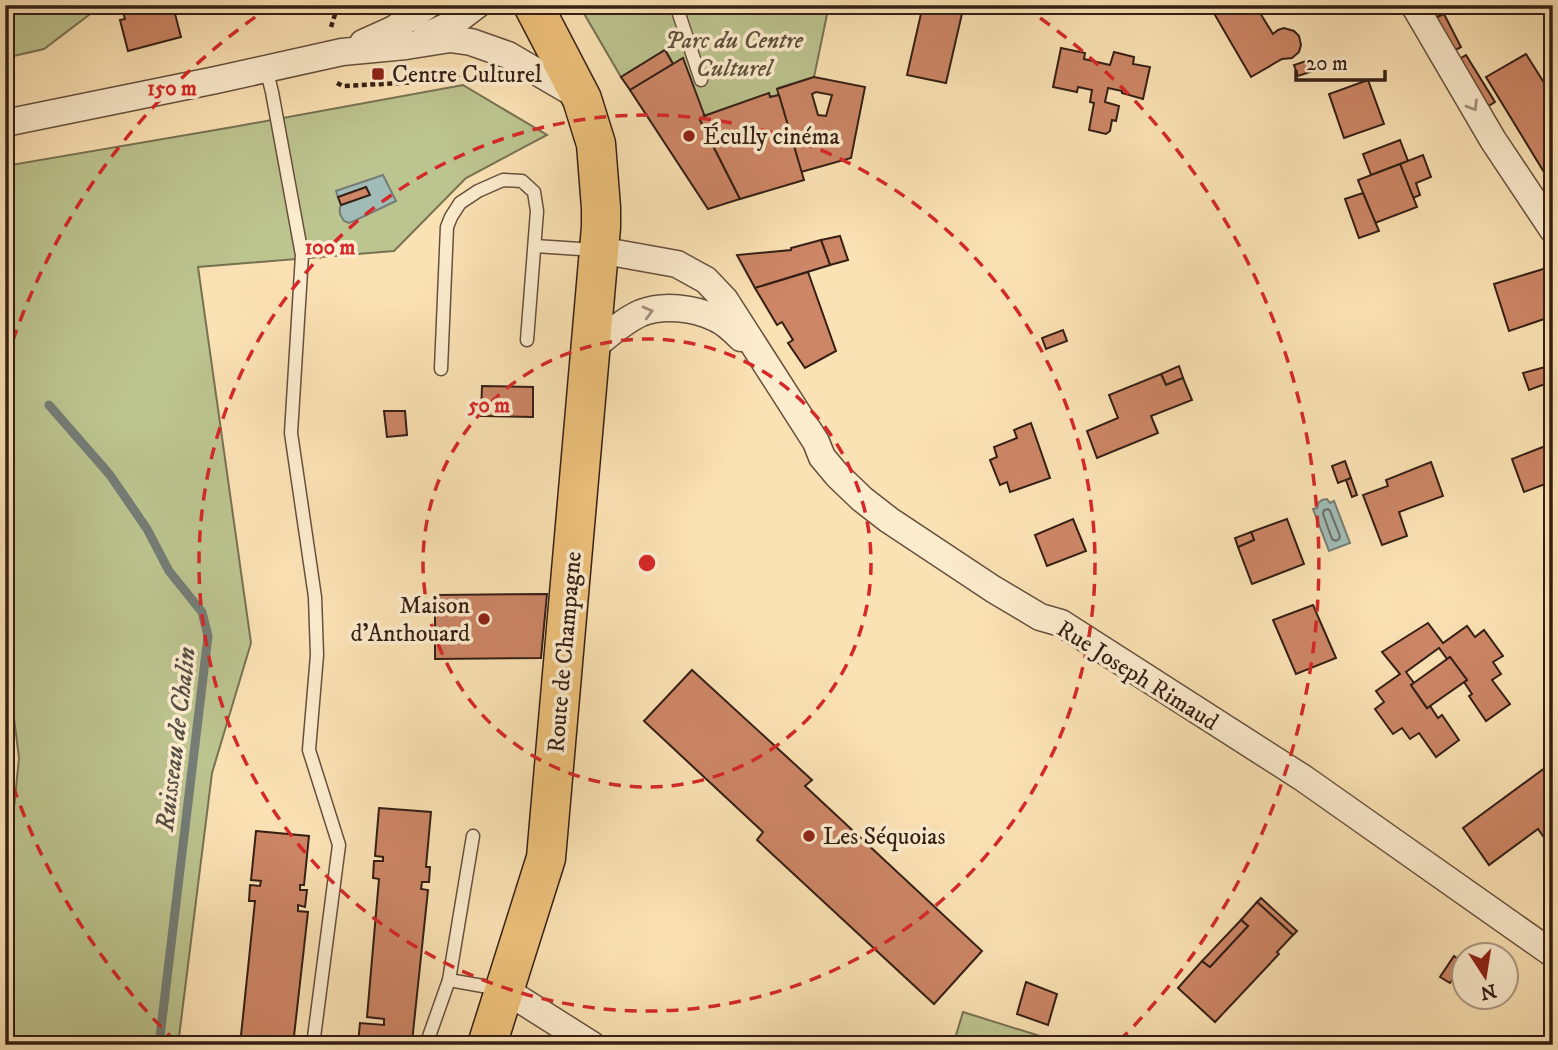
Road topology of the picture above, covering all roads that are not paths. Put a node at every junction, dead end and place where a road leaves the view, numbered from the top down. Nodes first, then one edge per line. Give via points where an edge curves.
1 (428, 5) edge
2 (477, 5) edge
3 (533, 5) edge
4 (676, 5) edge
5 (1414, 5) edge
6 (406, 46) junction
7 (342, 52) junction
8 (266, 68) junction
9 (701, 80) dead end
10 (582, 99) junction
11 (5, 123) edge
12 (1553, 230) edge
13 (535, 246) junction
14 (599, 250) junction
15 (527, 340) dead end
16 (592, 348) junction
17 (763, 360) junction
18 (441, 369) dead end
19 (473, 836) dead end
20 (1553, 954) edge
21 (449, 980) junction
22 (505, 990) junction
23 (313, 1045) edge
24 (426, 1045) edge
25 (487, 1045) edge
26 (592, 1045) edge

1 - 7 street via 394,30
2 - 6 street via 452,24
3 - 10 main road, Route de Champagne
4 - 9 lane
5 -> 12 street via 1493,140
6 - 7 street
6 - 10 street via 450,38 471,42 508,55
7 - 8 street
8 - 11 street
8 - 23 lane via 302,255 291,433 315,597 317,654 309,750 340,845
10 - 14 main road, Route de Champagne via 596,144
13 - 14 lane
13 - 15 lane
13 - 18 lane via 534,192 522,181 503,180 460,203 447,227
14 - 16 main road, Route de Champagne
14 - 17 street, Rue Joseph Rimaud via 677,264 706,281 725,300
16 -> 17 street, Rue Joseph Rimaud via 630,318 654,309 683,309 717,318
16 - 22 main road, Route de Champagne via 546,858
17 - 20 street, Rue Joseph Rimaud via 822,457 889,520 993,589 1040,617 1061,623 1303,778
19 - 21 lane
21 - 22 lane
21 - 24 lane
22 - 25 main road, Route de Champagne
22 - 26 street

